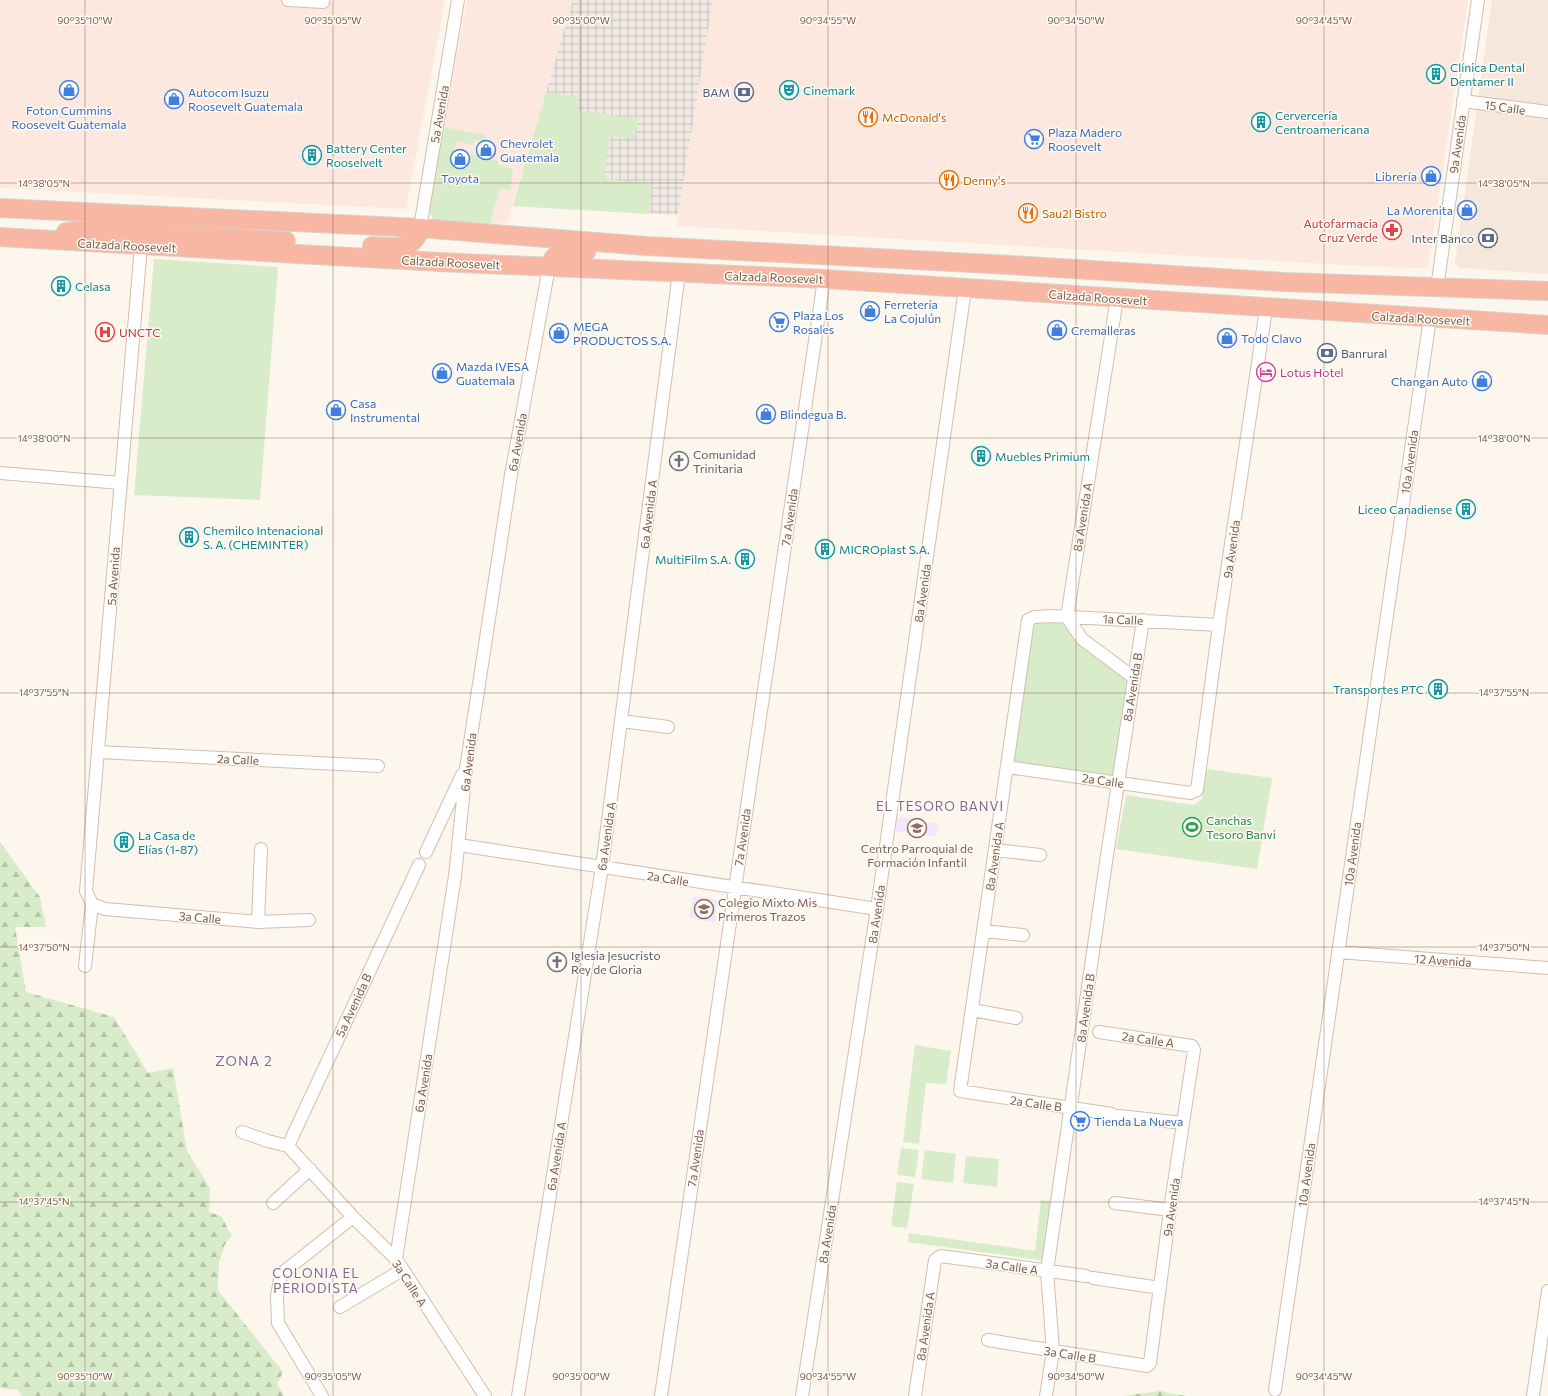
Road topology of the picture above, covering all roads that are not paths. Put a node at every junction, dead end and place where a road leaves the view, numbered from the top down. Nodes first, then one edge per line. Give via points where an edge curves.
1 (288, 0) edge
2 (300, 0) edge
3 (458, 0) edge
4 (1478, 0) edge
5 (323, 2) dead end
6 (1463, 101) junction
7 (1548, 112) edge
8 (0, 208) edge
9 (420, 228) junction
10 (0, 237) edge
11 (24, 239) junction
12 (140, 246) junction
13 (646, 246) junction
14 (548, 267) junction
15 (1116, 272) junction
16 (679, 273) junction
17 (824, 279) junction
18 (1284, 282) junction
19 (1437, 288) junction
20 (965, 289) junction
21 (996, 290) junction
22 (1548, 291) edge
23 (1117, 298) junction
24 (1266, 308) junction
25 (1430, 318) junction
26 (1548, 325) edge
27 (0, 473) edge
28 (121, 483) junction
29 (1067, 617) junction
30 (1028, 620) joint
31 (1143, 620) junction
32 (1219, 625) junction
33 (1133, 677) junction
34 (621, 721) junction
35 (668, 727) dead end
36 (99, 752) junction
37 (378, 766) dead end
38 (1007, 767) junction
39 (466, 769) junction
40 (1118, 782) junction
41 (1198, 790) joint
42 (459, 844) junction
43 (261, 850) dead end
44 (995, 850) junction
45 (426, 852) dead end
46 (1040, 855) dead end
47 (419, 865) dead end
48 (602, 867) junction
49 (735, 888) junction
50 (92, 904) junction
51 (878, 909) junction
52 (309, 920) dead end
53 (258, 922) junction
54 (983, 931) junction
55 (1023, 935) dead end
56 (1338, 952) junction
57 (85, 966) dead end
58 (1548, 968) edge
59 (972, 1010) junction
60 (1016, 1018) dead end
61 (1099, 1032) dead end
62 (1194, 1050) joint
63 (960, 1092) joint
64 (1070, 1108) junction
65 (1183, 1123) junction
66 (242, 1132) dead end
67 (288, 1146) junction
68 (310, 1169) junction
69 (274, 1203) dead end
70 (1115, 1203) dead end
71 (1170, 1210) junction
72 (353, 1217) junction
73 (937, 1257) joint
74 (396, 1259) junction
75 (402, 1270) junction
76 (1047, 1271) junction
77 (1160, 1288) junction
78 (1548, 1291) edge
79 (340, 1307) dead end
80 (988, 1340) dead end
81 (1053, 1351) junction
82 (1150, 1363) joint
83 (1275, 1390) dead end
84 (322, 1396) edge
85 (485, 1396) edge
86 (518, 1396) edge
87 (661, 1396) edge
88 (802, 1396) edge
89 (915, 1396) edge
90 (1046, 1396) edge
91 (1533, 1396) edge

1 - 2 street
2 - 5 street
3 - 9 street, 5a Avenida
4 - 6 street, 9a Avenida
6 - 7 street, 15 Calle
6 - 19 street, 9a Avenida
8 - 9 highway, Calzada Roosevelt
9 - 11 highway via 412,242 395,247 94,230 70,231
9 - 13 highway, Calzada Roosevelt
10 - 11 highway, Calzada Roosevelt
11 - 12 highway, Calzada Roosevelt
12 - 14 highway, Calzada Roosevelt
12 - 28 street, 5a Avenida
13 - 14 highway via 617,254 562,252 555,255
13 - 15 highway, Calzada Roosevelt
14 - 16 highway, Calzada Roosevelt
14 - 39 street, 6a Avenida via 511,475
15 - 18 highway, Calzada Roosevelt
15 - 21 highway via 1112,284 1106,287 1026,282
16 - 17 highway, Calzada Roosevelt
16 - 34 street, 6a Avenida A
17 - 20 highway, Calzada Roosevelt
17 - 49 street, 7a Avenida
18 - 19 highway, Calzada Roosevelt
18 - 23 highway via 1257,290 1133,282 1122,287
19 - 22 highway, Calzada Roosevelt
20 - 21 highway, Calzada Roosevelt
20 - 51 street, 8a Avenida
21 - 23 highway, Calzada Roosevelt
23 - 24 highway, Calzada Roosevelt
23 - 29 street, 8a Avenida A
24 - 25 highway, Calzada Roosevelt
24 - 32 street, 9a Avenida
25 - 26 highway, Calzada Roosevelt
25 - 56 street, 10a Avenida
27 - 28 street
28 - 36 street, 5a Avenida
29 - 30 street, 1a Calle via 1034,617
29 - 31 street, 1a Calle
29 - 33 street via 1082,639
30 - 38 street, 8a Avenida A
31 - 32 street, 1a Calle
31 - 33 street, 8a Avenida B
32 - 41 street, 9a Avenida
33 - 40 street, 8a Avenida B
34 - 35 street
34 - 48 street, 6a Avenida A
36 - 37 street, 2a Calle
36 - 50 street, 5a Avenida via 86,890
38 - 40 street, 2a Calle
38 - 44 street, 8a Avenida A
39 - 42 street, 6a Avenida
39 - 45 street
40 - 41 street, 2a Calle via 1190,793
40 - 64 street, 8a Avenida B
42 - 48 street, 2a Calle
42 - 74 street, 6a Avenida
43 - 53 street
44 - 46 street
44 - 54 street, 8a Avenida A
47 - 67 street, 5a Avenida B
48 - 49 street, 2a Calle
48 - 86 street, 6a Avenida A
49 - 51 street, 2a Calle
49 - 87 street, 7a Avenida
50 - 53 street, 3a Calle via 105,909
50 - 57 street
51 - 88 street, 8a Avenida
52 - 53 street, 3a Calle
54 - 55 street
54 - 59 street, 8a Avenida A
56 - 58 street, 12 Avenida
56 - 83 street, 10a Avenida
59 - 60 street
59 - 63 street, 8a Avenida A
61 - 62 street, 2a Calle A via 1192,1046
62 - 65 street, 9a Avenida
63 - 64 street, 2a Calle B
64 - 65 street, 2a Calle B
64 - 76 street, 8a Avenida B
65 - 71 street, 9a Avenida
66 - 67 street
67 - 68 street, 3a Calle A
68 - 69 street
68 - 72 street, 3a Calle A
70 - 71 street
71 - 77 street, 9a Avenida
72 - 74 street, 3a Calle A
72 - 84 street via 281,1274 278,1323
73 - 76 street, 3a Calle A
73 - 89 street, 8a Avenida A
74 - 75 street, 3a Calle A
75 - 79 street
75 - 85 street, 3a Calle A
76 - 77 street, 3a Calle A
76 - 81 street, 8a Avenida B
77 - 82 street, 9a Avenida
78 - 91 street
80 - 81 street, 3a Calle B
81 - 82 street, 3a Calle B via 1147,1366
81 - 90 street, 8a Avenida B

